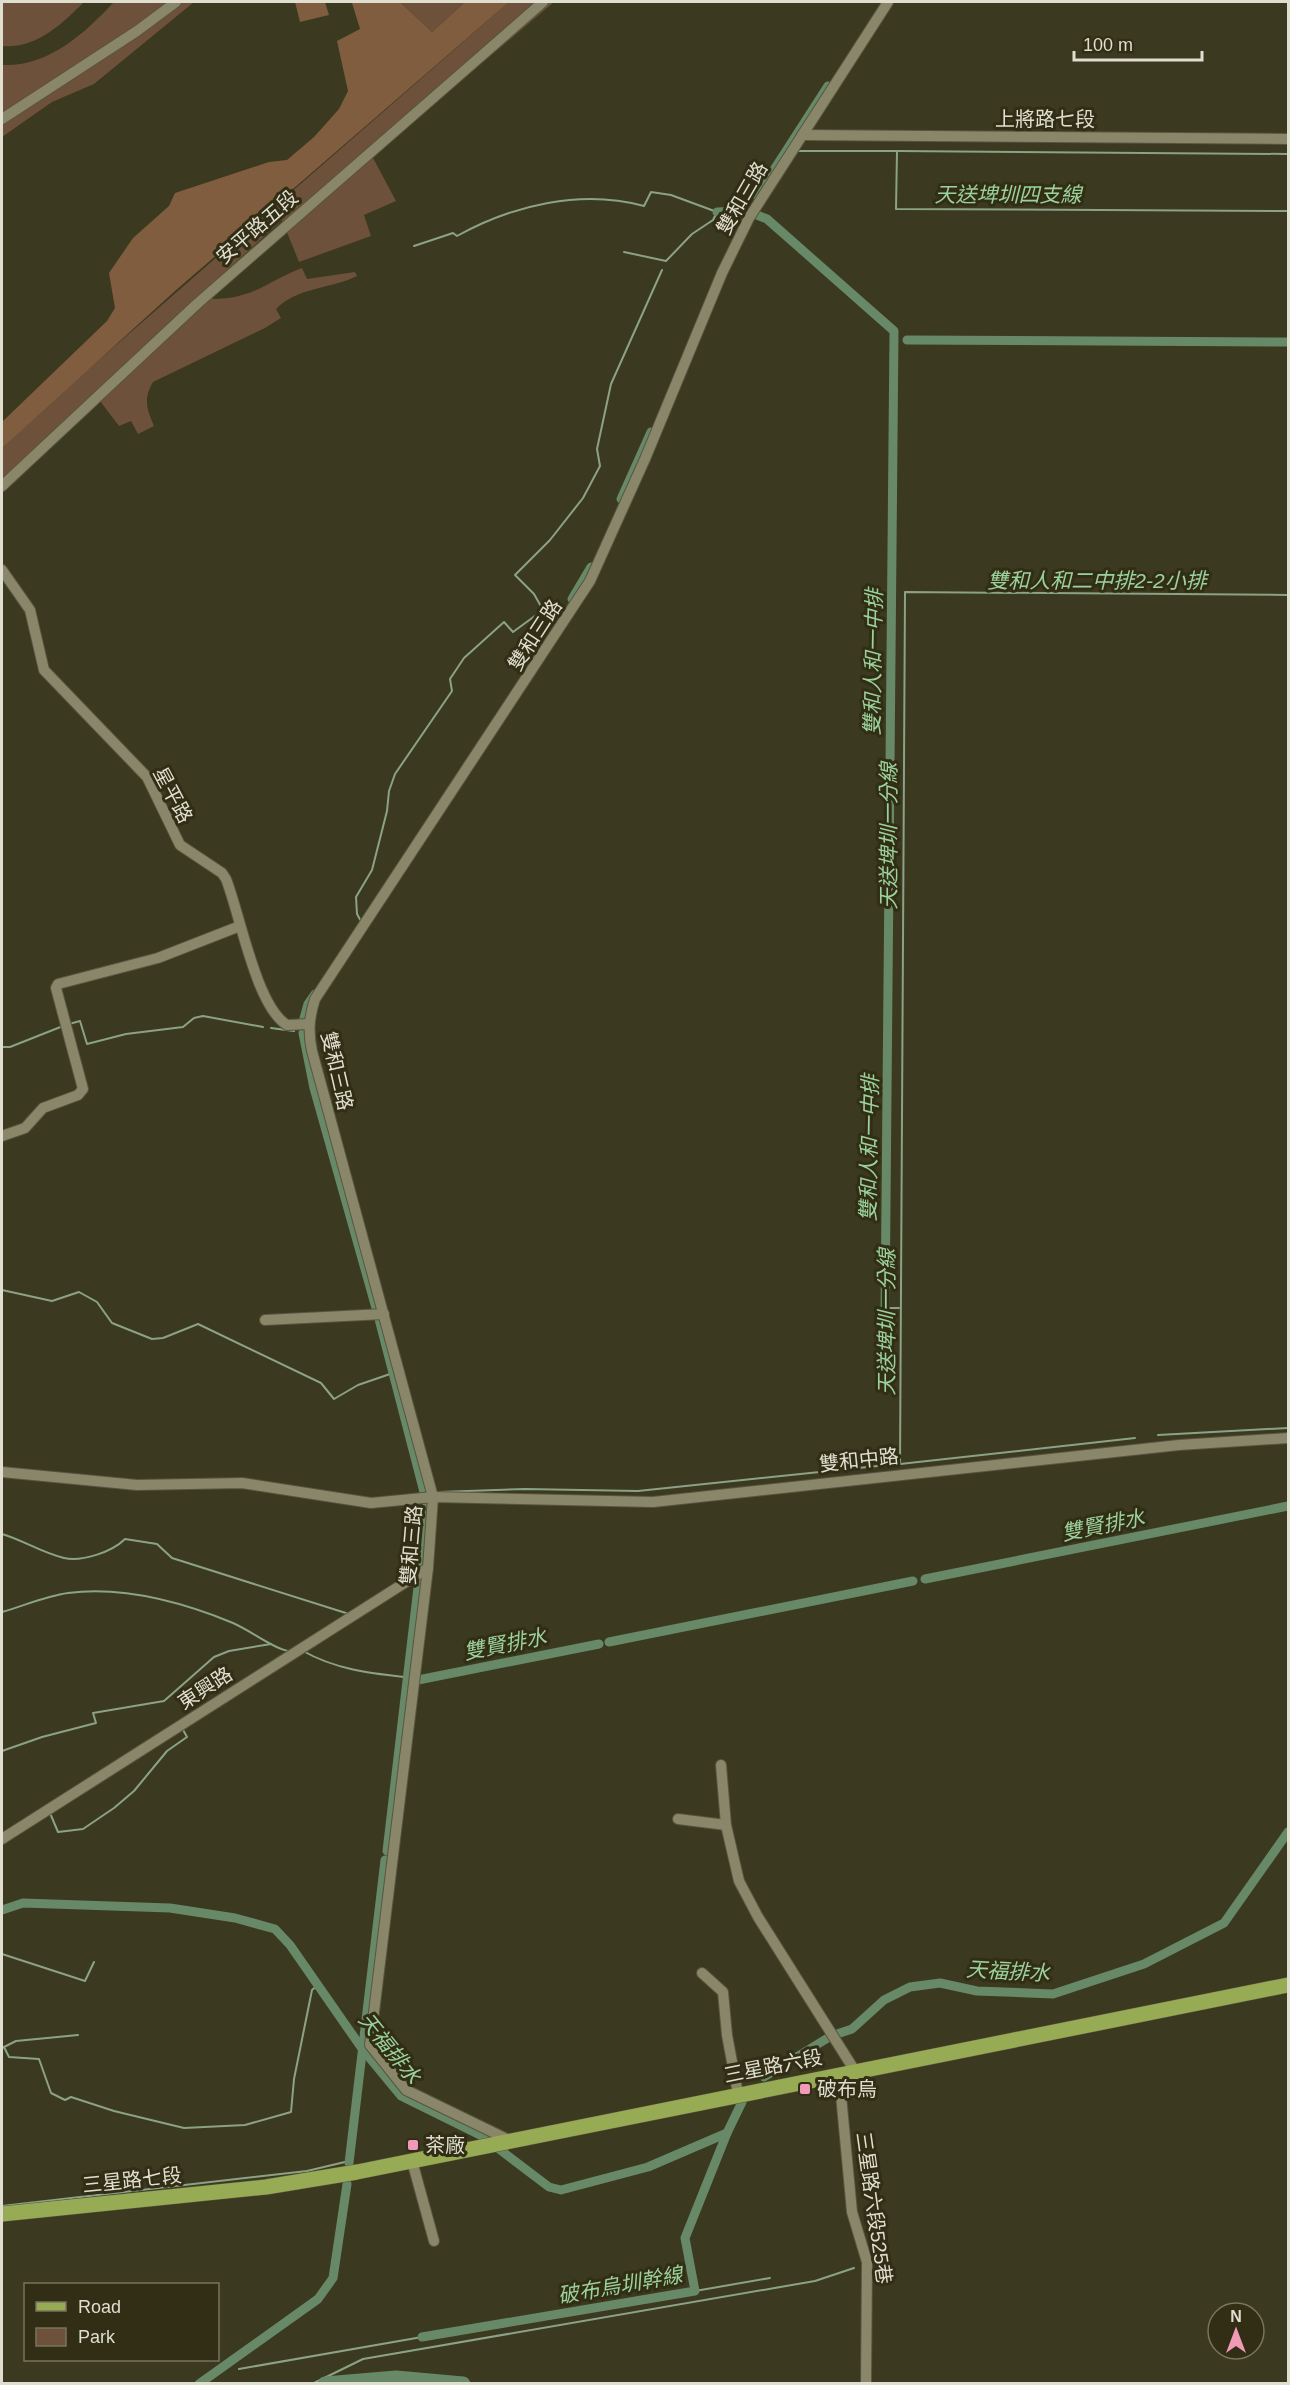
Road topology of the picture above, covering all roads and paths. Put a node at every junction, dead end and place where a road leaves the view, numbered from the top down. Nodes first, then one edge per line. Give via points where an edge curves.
1 (176, 2) edge
2 (543, 2) edge
3 (888, 2) edge
4 (2, 119) edge
5 (802, 135) junction
6 (1288, 139) edge
7 (2, 486) edge
8 (2, 570) edge
9 (240, 926) junction
10 (304, 1025) junction
11 (2, 1136) edge
12 (378, 1314) junction
13 (265, 1320) dead end
14 (1288, 1438) edge
15 (2, 1472) edge
16 (426, 1497) junction
17 (421, 1572) junction
18 (721, 1765) dead end
19 (678, 1819) dead end
20 (726, 1825) junction
21 (2, 1839) edge
22 (702, 1973) dead end
23 (1288, 1985) edge
24 (855, 2071) junction
25 (839, 2074) junction
26 (744, 2093) junction
27 (509, 2140) junction
28 (412, 2161) junction
29 (266, 2187) joint
30 (2, 2214) edge
31 (435, 2241) dead end
32 (866, 2384) edge

1 - 4 street
2 - 7 street, 安平路五段 via 198,303
3 - 5 street, 雙和三路
5 - 6 street, 上將路七段
5 - 10 street, 雙和三路 via 759,201 722,273 590,581 315,999
8 - 9 street, 星平路 via 30,610 44,670 147,777 180,845 222,873
9 - 10 street, 星平路 via 273,1013 287,1025
9 - 11 street via 158,958 58,984 83,1089 78,1095 43,1108 30,1126
10 - 12 street, 雙和三路
12 - 13 street
12 - 16 street, 雙和三路
14 - 16 street, 雙和中路 via 1179,1445 653,1502
15 - 16 street via 137,1485 242,1484 371,1503
16 - 17 street, 雙和三路
17 - 21 street, 東興路
17 - 27 street, 雙和三路 via 370,2044 406,2090
18 - 20 street
19 - 20 street
20 - 24 street via 739,1881
22 - 26 street via 723,1992 727,2035
23 - 24 main road, 三星路六段
24 - 25 main road, 三星路六段
25 - 26 main road, 三星路六段
25 - 32 street, 三星路六段525巷 via 852,2212 867,2262
26 - 27 main road, 三星路六段
27 - 28 main road, 三星路六段
28 - 29 main road, 三星路六段
28 - 31 street
29 - 30 main road, 三星路七段

